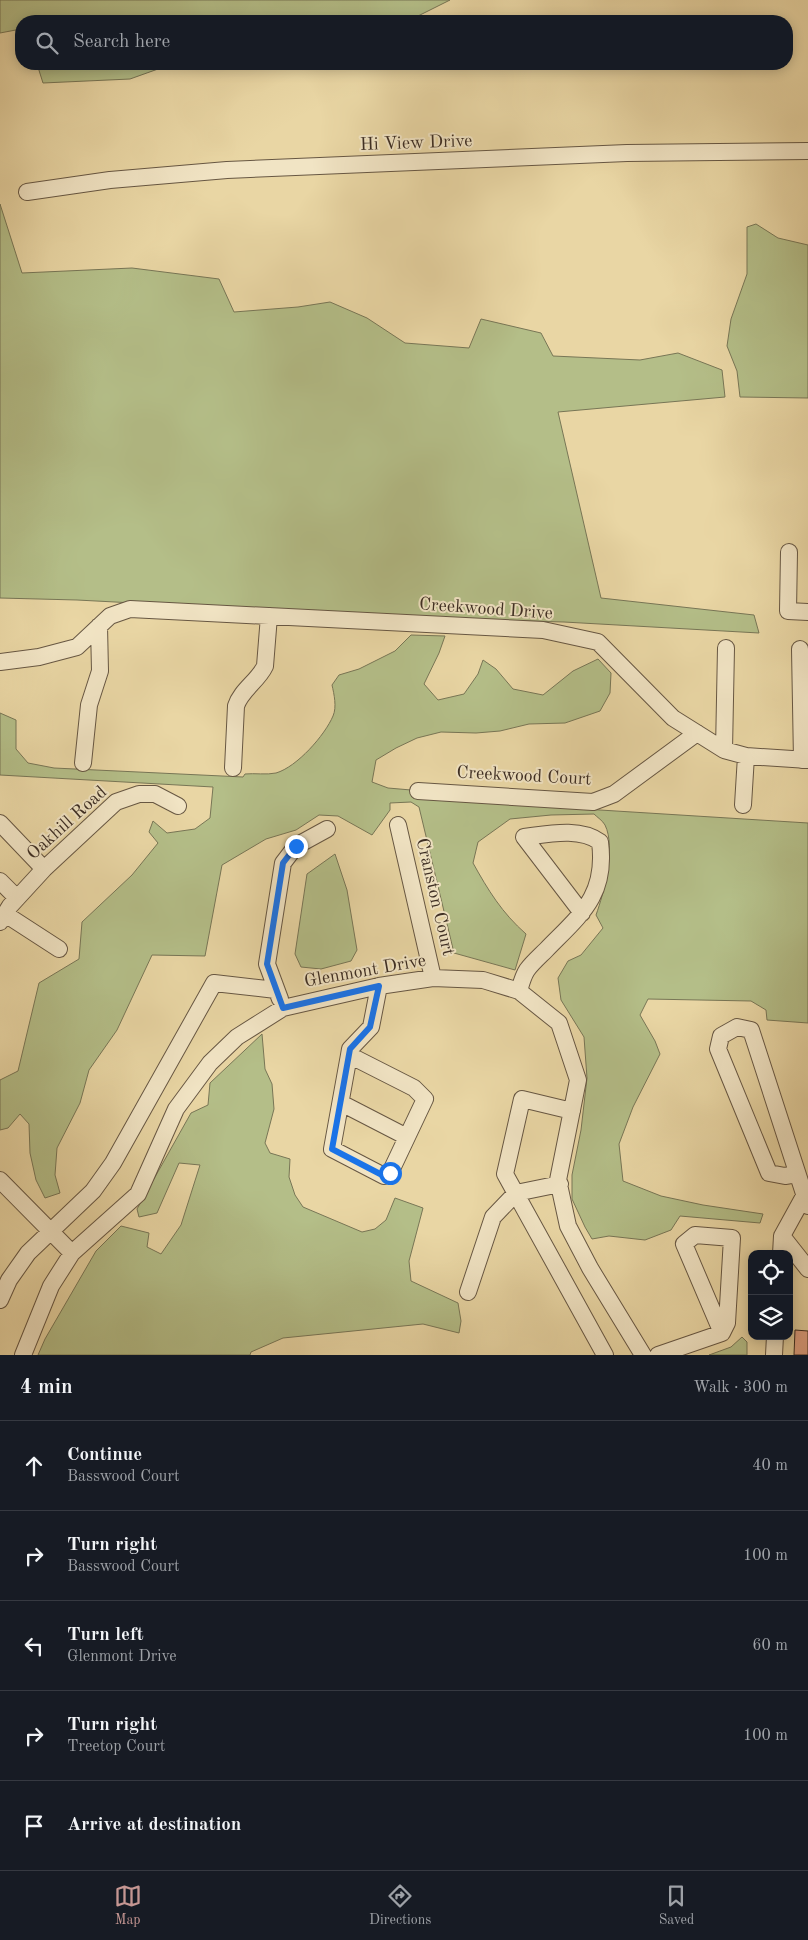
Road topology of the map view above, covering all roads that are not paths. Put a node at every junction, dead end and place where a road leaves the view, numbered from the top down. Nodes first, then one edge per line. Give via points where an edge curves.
1 (808, 151) edge
2 (27, 192) dead end
3 (789, 552) dead end
4 (808, 612) edge
5 (269, 616) junction
6 (99, 626) junction
7 (726, 648) dead end
8 (800, 649) dead end
9 (0, 662) edge
10 (697, 733) junction
11 (724, 750) junction
12 (746, 756) junction
13 (805, 760) edge
14 (83, 763) dead end
15 (233, 768) dead end
16 (418, 791) dead end
17 (743, 805) dead end
18 (178, 806) dead end
19 (0, 823) edge
20 (398, 825) dead end
21 (327, 829) dead end
22 (44, 869) junction
23 (0, 881) edge
24 (17, 898) junction
25 (582, 913) junction
26 (2, 918) edge
27 (59, 949) dead end
28 (433, 978) junction
29 (379, 986) junction
30 (276, 990) junction
31 (518, 991) junction
32 (283, 1008) junction
33 (349, 1055) junction
34 (340, 1102) junction
35 (572, 1111) junction
36 (407, 1137) junction
37 (797, 1174) junction
38 (0, 1180) edge
39 (560, 1184) junction
40 (516, 1193) junction
41 (806, 1200) edge
42 (51, 1232) junction
43 (782, 1236) junction
44 (781, 1250) edge
45 (72, 1253) junction
46 (808, 1269) edge
47 (468, 1292) dead end
48 (0, 1300) edge
49 (722, 1334) junction
50 (775, 1340) edge
51 (23, 1355) edge
52 (605, 1355) edge
53 (643, 1355) edge
54 (658, 1355) edge
55 (774, 1355) edge

1 - 2 street, Hi View Drive via 644,152 219,171 110,180
3 - 4 street via 788,611
5 - 6 street, Creekwood Drive via 130,609 110,616
5 - 10 street, Creekwood Drive via 543,630 598,642 673,718
5 - 15 street via 265,666 239,697 236,706
6 - 9 street, Creekwood Drive via 77,647 39,657
6 - 14 street via 100,671 89,705
7 - 11 street
8 - 13 street
10 - 11 street, Creekwood Drive
10 - 16 street, Creekwood Court via 614,794 593,802
11 - 12 street, Creekwood Drive
12 - 13 street, Creekwood Drive
12 - 17 street
18 - 22 street, Oakhill Road via 155,794 139,794 116,802
19 - 22 street
20 - 28 street, Cranston Court
21 - 30 street via 296,846 283,863 267,964
22 - 24 street, Oakhill Road
23 - 24 street
24 - 26 street, Oakhill Road
25 - 25 street via 600,881 600,842 592,836 565,833 524,837
25 - 31 street via 527,970
26 - 27 street
28 - 29 street, Glenmont Drive
28 - 31 street, Glenmont Drive via 483,980
29 - 32 street, Glenmont Drive
29 - 33 street via 370,1027 350,1049
30 - 32 street
30 - 42 street via 214,983 113,1163 93,1191
31 - 35 street, Glenmont Drive via 559,1023 578,1080
32 - 45 street, Glenmont Drive via 237,1037 210,1063 176,1108 138,1194
33 - 34 street
33 - 36 street via 414,1088 425,1099
34 - 36 street
34 - 36 street via 332,1149 384,1176 390,1173
35 - 39 street, Glenmont Drive via 558,1180
35 - 40 street via 522,1099 505,1174
37 - 37 street via 751,1030 737,1027 721,1036 718,1049 769,1173
37 - 41 street
38 - 42 street
39 - 40 street
39 - 53 street, Glenmont Drive via 568,1226
40 - 47 street via 493,1217
40 - 52 street
41 - 43 street
42 - 45 street
42 - 48 street via 28,1253 9,1280
43 - 44 street
43 - 46 street
45 - 51 street, Glenmont Drive via 51,1286
49 - 49 street via 727,1323 732,1238 695,1235 684,1244
49 - 54 street
50 - 55 street

